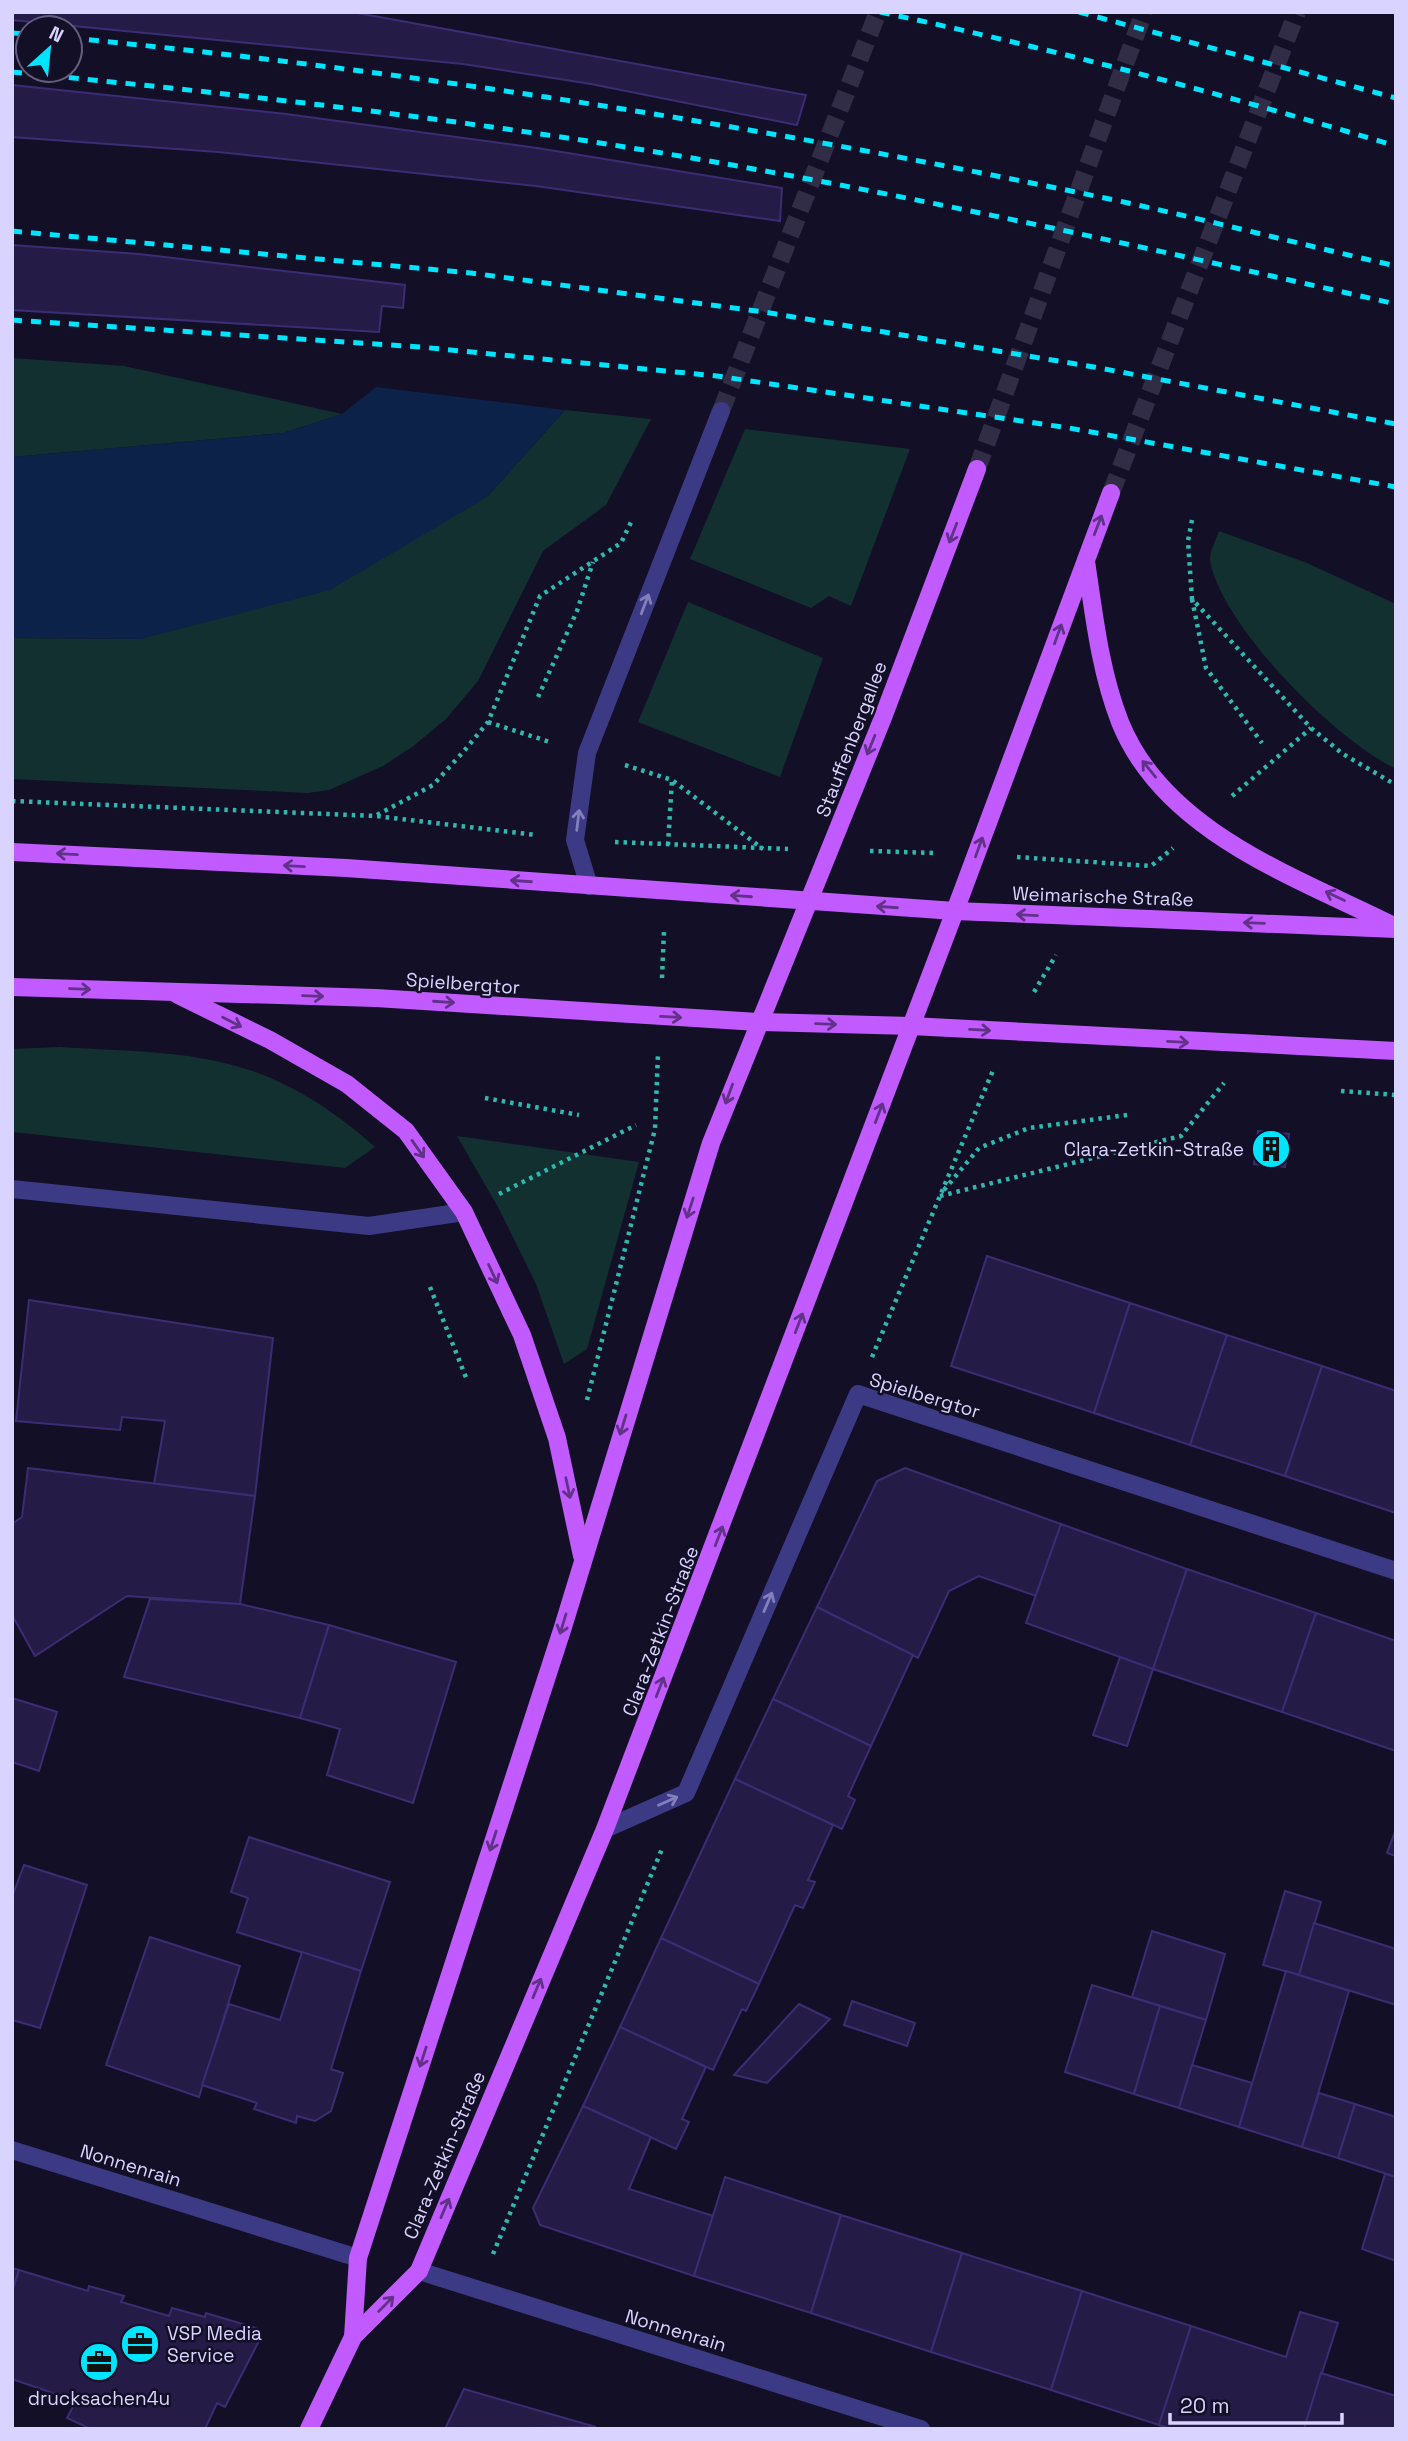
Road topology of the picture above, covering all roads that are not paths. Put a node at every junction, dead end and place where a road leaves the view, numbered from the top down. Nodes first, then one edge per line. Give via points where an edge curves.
1 (720, 411) tunnel mouth
2 (977, 469) tunnel mouth
3 (1111, 493) tunnel mouth
4 (1086, 558) junction
5 (12, 852) edge
6 (589, 886) junction
7 (809, 901) junction
8 (955, 911) junction
9 (1396, 928) edge
10 (12, 987) edge
11 (171, 991) junction
12 (758, 1022) junction
13 (911, 1026) junction
14 (1396, 1051) edge
15 (12, 1189) edge
16 (464, 1212) junction
17 (583, 1559) junction
18 (1396, 1571) edge
19 (605, 1829) junction
20 (12, 2150) edge
21 (358, 2258) junction
22 (419, 2271) junction
23 (353, 2337) junction
24 (309, 2429) edge
25 (921, 2429) edge

6 -> 1 street via 575,840 587,752
2 -> 7 main road, Stauffenbergallee
4 -> 3 main road
8 -> 4 main road
9 -> 4 main road via 1221,836 1169,794 1137,754 1121,722 1105,672
6 -> 5 main road via 346,868
7 -> 6 main road
8 -> 7 main road, Weimarische Straße
7 - 12 main road, Stauffenbergallee
9 -> 8 main road, Weimarische Straße
8 - 13 main road, Clara-Zetkin-Straße
10 -> 11 main road, Spielbergtor
11 -> 12 main road, Spielbergtor via 376,998
11 -> 16 main road via 347,1084 406,1131
12 -> 13 main road, Spielbergtor
12 -> 17 main road, Clara-Zetkin-Straße via 707,1156
13 -> 14 main road
19 -> 13 main road, Clara-Zetkin-Straße
15 - 16 street via 369,1226
16 -> 17 main road via 522,1335 557,1438
17 -> 21 main road, Clara-Zetkin-Straße
19 -> 18 street, Spielbergtor via 685,1793 858,1394
22 -> 19 main road, Clara-Zetkin-Straße
20 - 21 street, Nonnenrain
21 - 23 main road, Clara-Zetkin-Straße
23 -> 22 main road, Clara-Zetkin-Straße
22 - 25 street, Nonnenrain
23 - 24 main road, Clara-Zetkin-Straße

